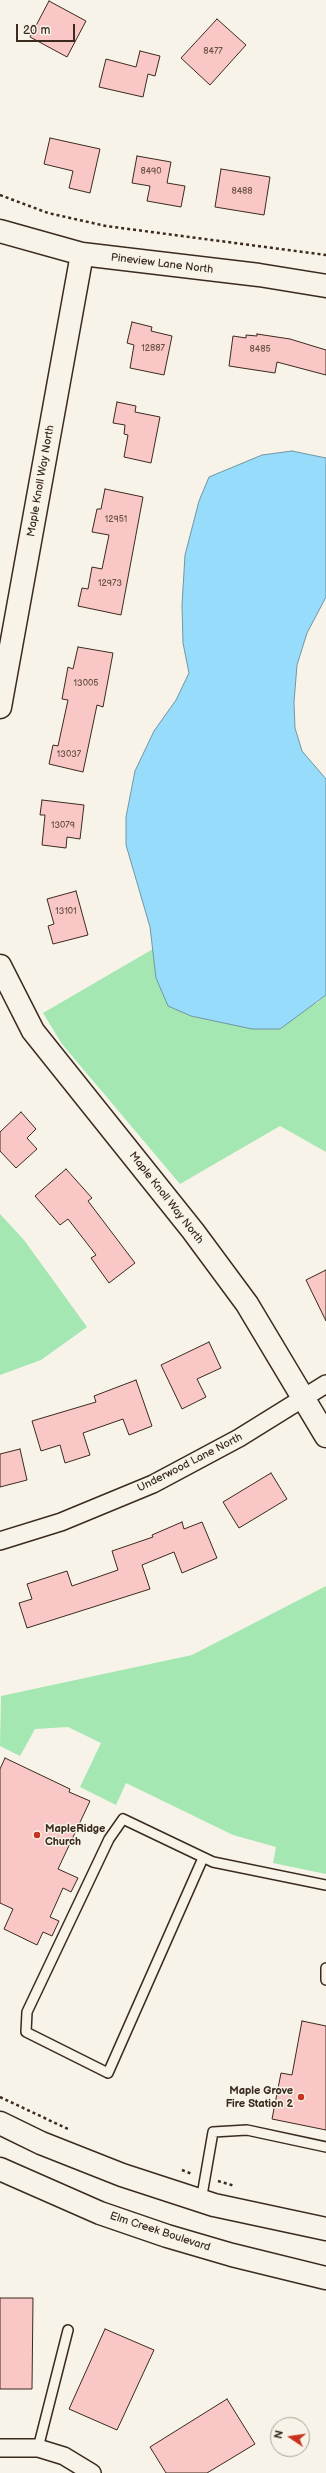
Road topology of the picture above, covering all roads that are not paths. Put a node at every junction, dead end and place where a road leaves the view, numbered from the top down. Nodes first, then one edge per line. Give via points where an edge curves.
1 (0, 231) edge
2 (82, 254) junction
3 (326, 286) edge
4 (0, 707) edge
5 (0, 966) edge
6 (326, 1384) edge
7 (304, 1397) junction
8 (326, 1436) edge
9 (0, 1542) edge
10 (204, 1858) junction
11 (326, 1885) edge
12 (326, 1968) edge
13 (326, 1980) edge
14 (0, 2123) edge
15 (326, 2148) edge
16 (0, 2169) edge
17 (201, 2201) junction
18 (326, 2229) edge
19 (326, 2278) edge
20 (68, 2330) dead end
21 (0, 2448) edge
22 (38, 2448) junction
23 (92, 2473) edge

1 - 2 street, Pineview Lane North
2 - 3 street, Pineview Lane North via 259,275
2 - 4 street, Maple Knoll Way North
5 - 7 street, Maple Knoll Way North via 33,1031 242,1298
6 - 7 street, Underwood Lane North
7 - 8 street, Maple Knoll Way North
7 - 9 street, Underwood Lane North via 239,1438 153,1484 61,1522
10 - 10 lane via 124,1819 109,1839 27,2012 26,2032 108,2073
10 - 11 lane
12 - 13 lane
14 - 17 street via 41,2143 122,2176
15 - 17 lane via 247,2130 213,2132
16 - 19 street, Elm Creek Boulevard via 100,2213 167,2236
17 - 18 street
20 - 22 lane
21 - 22 street
22 - 23 street via 64,2456

